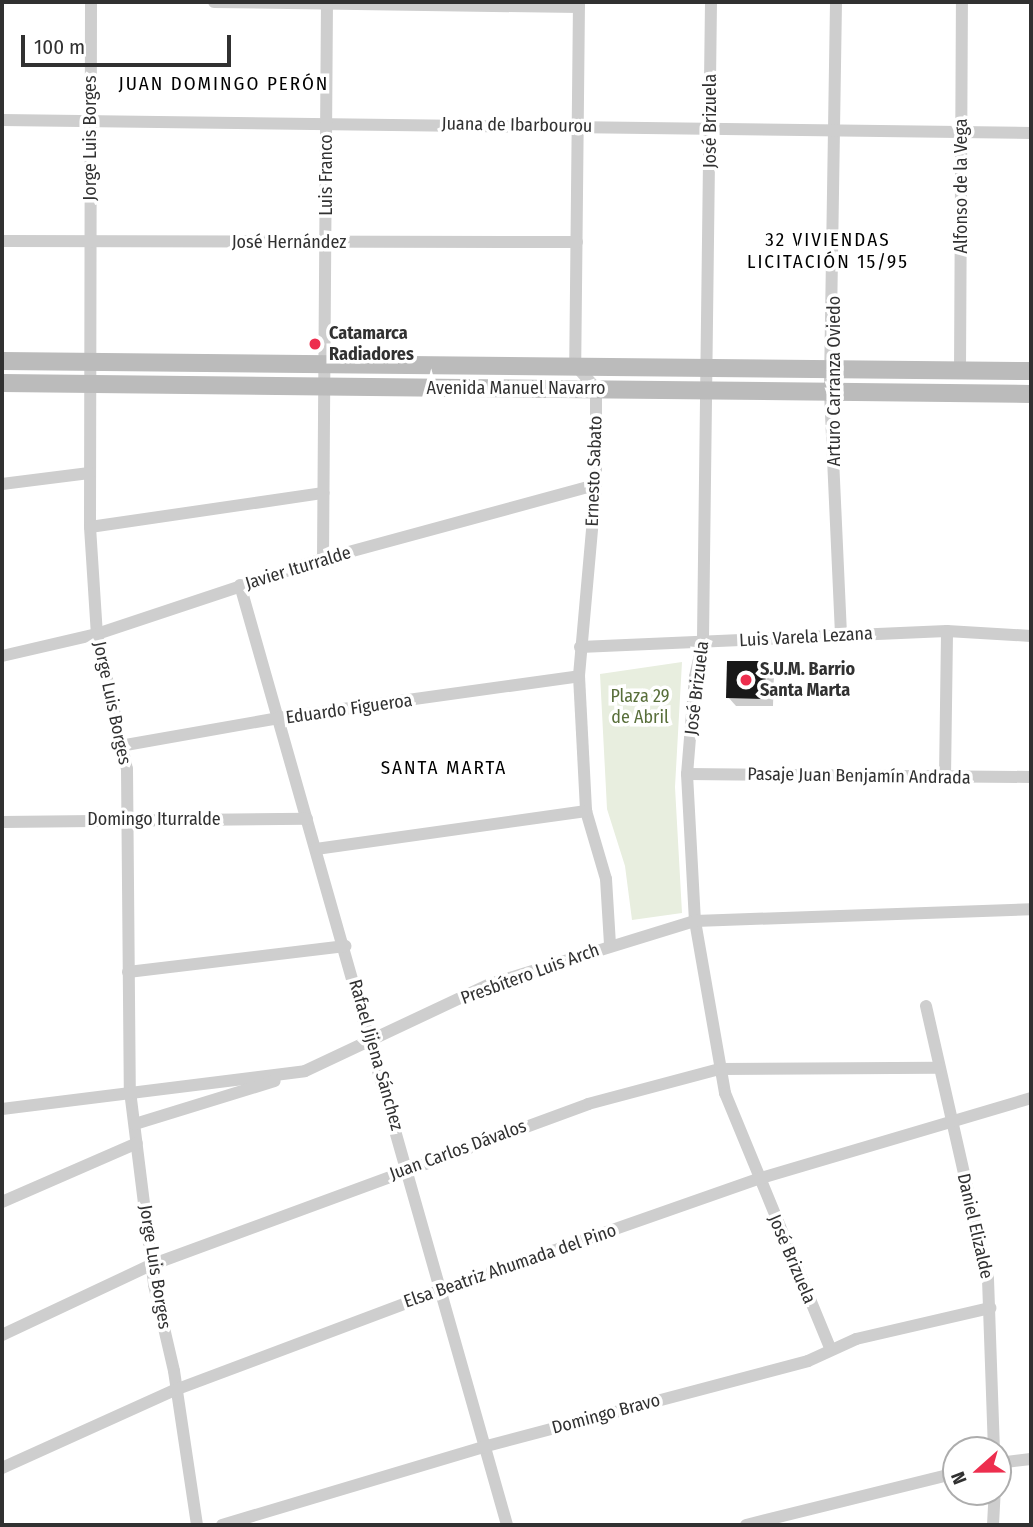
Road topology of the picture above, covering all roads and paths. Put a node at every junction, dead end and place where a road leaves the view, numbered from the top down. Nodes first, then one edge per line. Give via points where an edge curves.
1 (91, 2) edge
2 (214, 2) edge
3 (711, 2) edge
4 (836, 2) edge
5 (962, 2) edge
6 (327, 3) edge
7 (579, 5) edge
8 (90, 119) junction
9 (2, 120) edge
10 (327, 122) junction
11 (578, 126) junction
12 (710, 129) junction
13 (835, 130) junction
14 (961, 132) junction
15 (1031, 133) edge
16 (2, 241) edge
17 (90, 242) junction
18 (326, 242) junction
19 (576, 242) junction
20 (89, 360) junction
21 (2, 361) edge
22 (326, 363) junction
23 (575, 365) junction
24 (708, 369) junction
25 (833, 370) junction
26 (960, 371) junction
27 (1031, 371) edge
28 (90, 382) junction
29 (2, 383) edge
30 (325, 387) junction
31 (596, 388) junction
32 (707, 391) junction
33 (830, 392) junction
34 (1031, 394) edge
35 (89, 473) junction
36 (2, 484) edge
37 (596, 485) junction
38 (324, 493) junction
39 (90, 527) junction
40 (323, 559) junction
41 (240, 585) junction
42 (947, 631) junction
43 (97, 634) junction
44 (841, 634) junction
45 (1031, 636) edge
46 (703, 642) junction
47 (580, 647) junction
48 (2, 656) edge
49 (579, 676) junction
50 (278, 719) junction
51 (120, 746) junction
52 (687, 775) junction
53 (945, 777) junction
54 (1031, 777) edge
55 (586, 811) junction
56 (128, 819) junction
57 (307, 819) junction
58 (2, 822) edge
59 (316, 849) junction
60 (1031, 909) edge
61 (695, 922) junction
62 (610, 945) junction
63 (345, 946) junction
64 (128, 972) junction
65 (926, 1006) dead end
66 (372, 1040) junction
67 (938, 1068) junction
68 (720, 1069) junction
69 (305, 1071) junction
70 (130, 1091) junction
71 (1031, 1098) edge
72 (2, 1109) edge
73 (950, 1121) junction
74 (135, 1125) junction
75 (138, 1143) junction
76 (407, 1168) junction
77 (758, 1179) junction
78 (2, 1202) edge
79 (151, 1265) junction
80 (440, 1290) junction
81 (990, 1308) junction
82 (2, 1335) edge
83 (831, 1350) junction
84 (175, 1390) junction
85 (993, 1436) edge
86 (483, 1447) junction
87 (1031, 1459) edge
88 (1012, 1461) edge
89 (2, 1468) edge
90 (942, 1476) edge
91 (994, 1506) edge
92 (197, 1525) edge
93 (222, 1525) edge
94 (507, 1525) edge
95 (746, 1525) edge
96 (993, 1525) edge

1 - 8 street, Jorge Luis Borges
2 - 6 street
3 - 12 street, José Brizuela
4 - 13 street, Arturo Carranza Oviedo
5 - 14 street, Alfonso de la Vega
6 - 7 street
6 - 10 street, Luis Franco
7 - 11 street
8 - 9 street, Juana de Ibarbourou
8 - 10 street, Juana de Ibarbourou
8 - 17 street, Jorge Luis Borges
10 - 11 street, Juana de Ibarbourou
10 - 18 street, Luis Franco
11 - 12 street, Juana de Ibarbourou
11 - 19 street
12 - 13 street, Juana de Ibarbourou
12 - 24 street, José Brizuela
13 - 14 street, Juana de Ibarbourou
13 - 25 street, Arturo Carranza Oviedo
14 - 15 street, Juana de Ibarbourou
14 - 26 street, Alfonso de la Vega
16 - 17 street, José Hernández
17 - 18 street, José Hernández
17 - 20 street, Jorge Luis Borges
18 - 19 street, José Hernández
18 - 22 street, Luis Franco
19 - 23 street
20 - 21 main road, Avenida Manuel Navarro
20 - 22 main road, Avenida Manuel Navarro
20 - 28 street, Jorge Luis Borges
22 - 23 main road, Avenida Manuel Navarro
22 - 30 street, Luis Franco
23 - 24 main road, Avenida Manuel Navarro
23 - 31 street
24 - 25 main road, Avenida Manuel Navarro
24 - 32 street, José Brizuela
25 - 26 main road, Avenida Manuel Navarro
25 - 33 street, Arturo Carranza Oviedo
26 - 27 main road, Avenida Manuel Navarro
28 - 29 main road, Avenida Manuel Navarro
28 - 30 main road, Avenida Manuel Navarro
28 - 35 street, Jorge Luis Borges
30 - 31 main road, Avenida Manuel Navarro
30 - 38 street, Luis Franco
31 - 32 main road, Avenida Manuel Navarro
31 - 37 street, Ernesto Sabato
32 - 33 main road, Avenida Manuel Navarro
32 - 46 street, José Brizuela
33 - 34 main road, Avenida Manuel Navarro
33 - 44 street, Arturo Carranza Oviedo
35 - 36 street
35 - 39 street, Jorge Luis Borges
37 - 40 street, Javier Iturralde
37 - 47 street, Ernesto Sabato
38 - 39 street
38 - 40 street, Luis Franco
39 - 43 street, Jorge Luis Borges
40 - 41 street, Javier Iturralde
41 - 43 street, Javier Iturralde
41 - 50 street, Rafael Jijena Sánchez
42 - 44 street, Luis Varela Lezana
42 - 45 street, Luis Varela Lezana
42 - 53 street
43 - 48 street, Javier Iturralde
43 - 51 street, Jorge Luis Borges
44 - 46 street, Luis Varela Lezana
46 - 47 street, Luis Varela Lezana
46 - 52 street, José Brizuela via 695,677
47 - 49 street, Ernesto Sabato
49 - 50 street, Eduardo Figueroa
49 - 55 street, Ernesto Sabato
50 - 51 street, Eduardo Figueroa
50 - 57 street, Rafael Jijena Sánchez
51 - 56 street, Jorge Luis Borges via 127,769
52 - 53 street, Pasaje Juan Benjamín Andrada
52 - 61 street, José Brizuela
53 - 54 street, Pasaje Juan Benjamín Andrada
55 - 59 street
55 - 62 street, Ernesto Sabato via 606,879
56 - 57 street, Domingo Iturralde
56 - 58 street, Domingo Iturralde
56 - 64 street, Jorge Luis Borges
57 - 59 street, Rafael Jijena Sánchez
59 - 63 street, Rafael Jijena Sánchez
60 - 61 street, Presbítero Luis Arch
61 - 62 street, Presbítero Luis Arch
61 - 68 street, José Brizuela
62 - 66 street, Presbítero Luis Arch via 490,984
63 - 64 street
63 - 66 street, Rafael Jijena Sánchez
64 - 70 street, Jorge Luis Borges
65 - 67 street, Daniel Elizalde
66 - 69 street, Presbítero Luis Arch
66 - 76 street, Rafael Jijena Sánchez
67 - 68 street, Juan Carlos Dávalos
67 - 73 street, Daniel Elizalde
68 - 76 street, Juan Carlos Dávalos via 588,1104
68 - 77 street, José Brizuela
69 - 70 street, Presbítero Luis Arch
69 - 74 street
70 - 72 street, Presbítero Luis Arch
70 - 74 street, Jorge Luis Borges
71 - 73 street, Elsa Beatriz Ahumada del Pino
73 - 77 street, Elsa Beatriz Ahumada del Pino
73 - 81 street, Daniel Elizalde via 988,1279
74 - 75 street, Jorge Luis Borges
75 - 78 street
75 - 79 street, Jorge Luis Borges
76 - 79 street, Juan Carlos Dávalos
76 - 80 street, Rafael Jijena Sánchez
77 - 80 street, Elsa Beatriz Ahumada del Pino
77 - 83 street, José Brizuela
79 - 82 street, Juan Carlos Dávalos
79 - 84 street, Jorge Luis Borges
80 - 84 street, Elsa Beatriz Ahumada del Pino
80 - 86 street, Rafael Jijena Sánchez
81 - 83 street, Domingo Bravo via 856,1339
81 - 85 street, Daniel Elizalde
83 - 86 street, Domingo Bravo via 808,1361
84 - 89 street, Elsa Beatriz Ahumada del Pino
84 - 92 street, Jorge Luis Borges
86 - 93 street, Domingo Bravo
86 - 94 street, Rafael Jijena Sánchez
87 - 88 street
90 - 95 street
91 - 96 street

